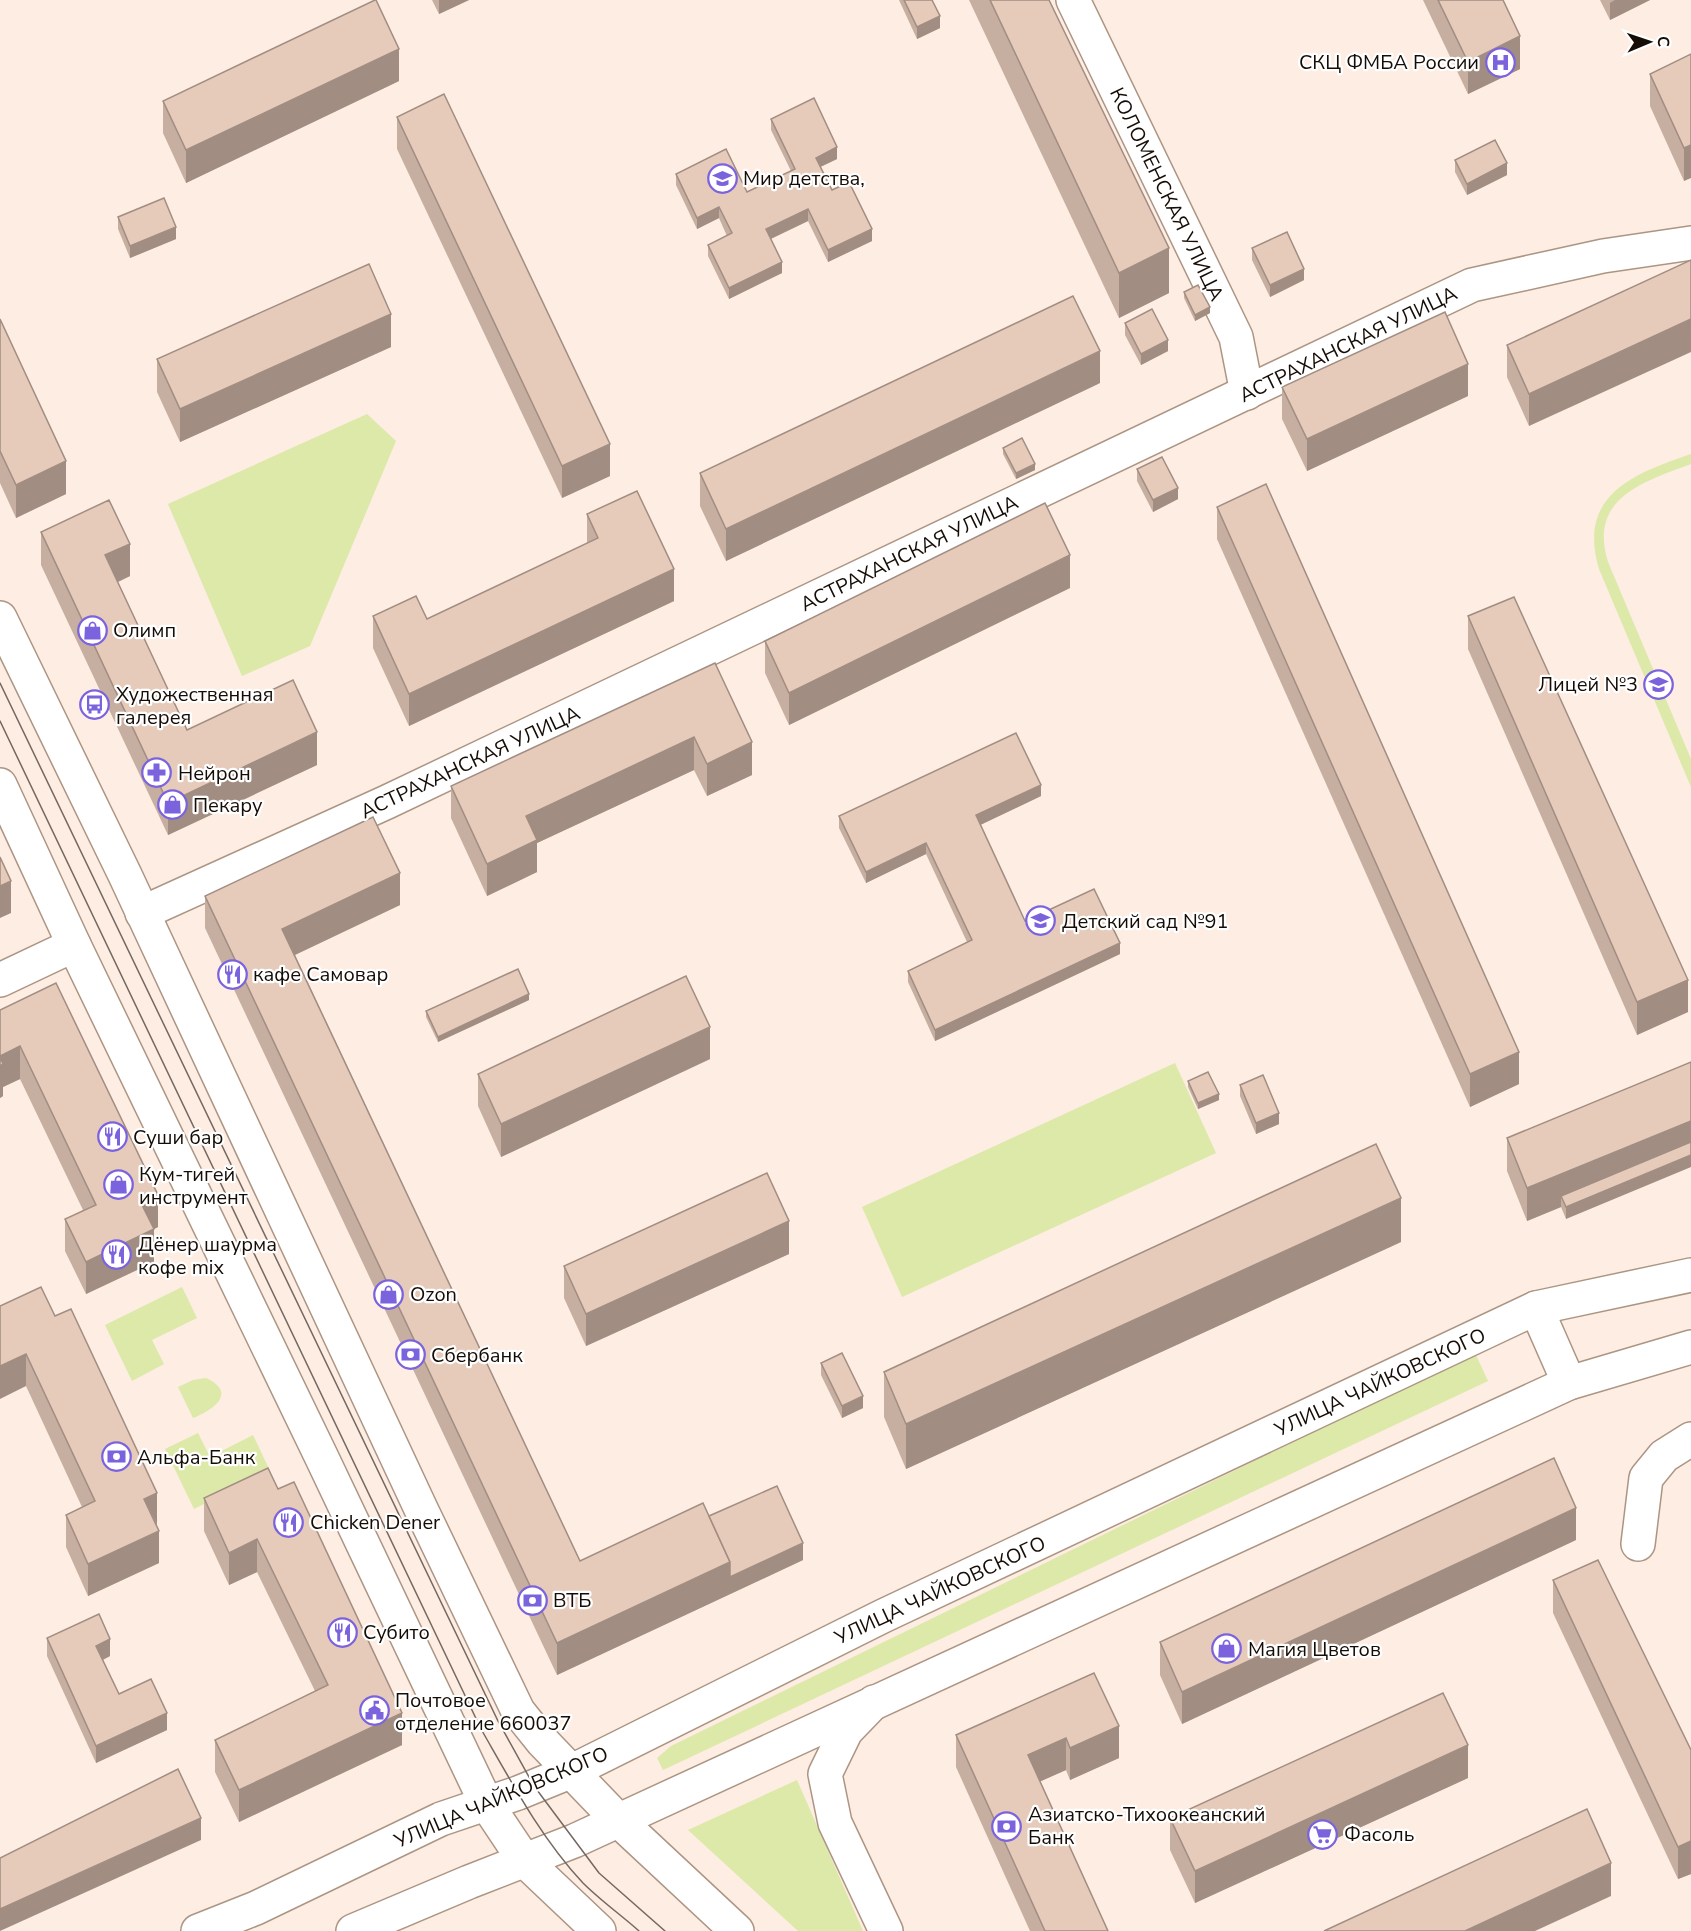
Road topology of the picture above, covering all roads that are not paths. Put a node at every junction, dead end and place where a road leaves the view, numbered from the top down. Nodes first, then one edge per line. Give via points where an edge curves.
1 (1073, 0) edge
2 (1691, 243) edge
3 (1247, 393) junction
4 (0, 618) edge
5 (0, 785) edge
6 (142, 913) junction
7 (74, 945) junction
8 (0, 980) edge
9 (1691, 1275) edge
10 (1536, 1308) junction
11 (1691, 1347) edge
12 (1569, 1383) junction
13 (1691, 1439) edge
14 (1638, 1544) dead end
15 (874, 1702) junction
16 (572, 1771) junction
17 (486, 1803) junction
18 (618, 1820) junction
19 (524, 1860) junction
20 (198, 1931) edge
21 (353, 1931) edge
22 (599, 1931) edge
23 (737, 1931) edge
24 (886, 1931) edge

1 - 3 main road, КОЛОМЕНСКАЯ УЛИЦА via 1236,337
2 - 3 main road, АСТРАХАНСКАЯ УЛИЦА via 1603,256 1472,285
3 - 6 main road, АСТРАХАНСКАЯ УЛИЦА via 387,802
4 - 6 main road
5 - 7 main road
6 - 16 main road via 519,1711
7 - 8 main road
7 - 17 main road
9 - 10 main road, УЛИЦА ЧАЙКОВСКОГО
10 - 12 main road
10 - 16 main road, УЛИЦА ЧАЙКОВСКОГО via 883,1616
11 - 12 main road
12 - 15 main road
13 - 14 main road via 1664,1456 1646,1478
15 - 18 main road
15 - 24 main road via 846,1731 825,1774 835,1822
16 - 17 main road, УЛИЦА ЧАЙКОВСКОГО
16 - 18 main road
17 - 19 main road
17 - 20 main road, УЛИЦА ЧАЙКОВСКОГО via 441,1819 256,1908
18 - 19 main road
18 - 23 main road
19 - 21 main road
19 - 22 main road

